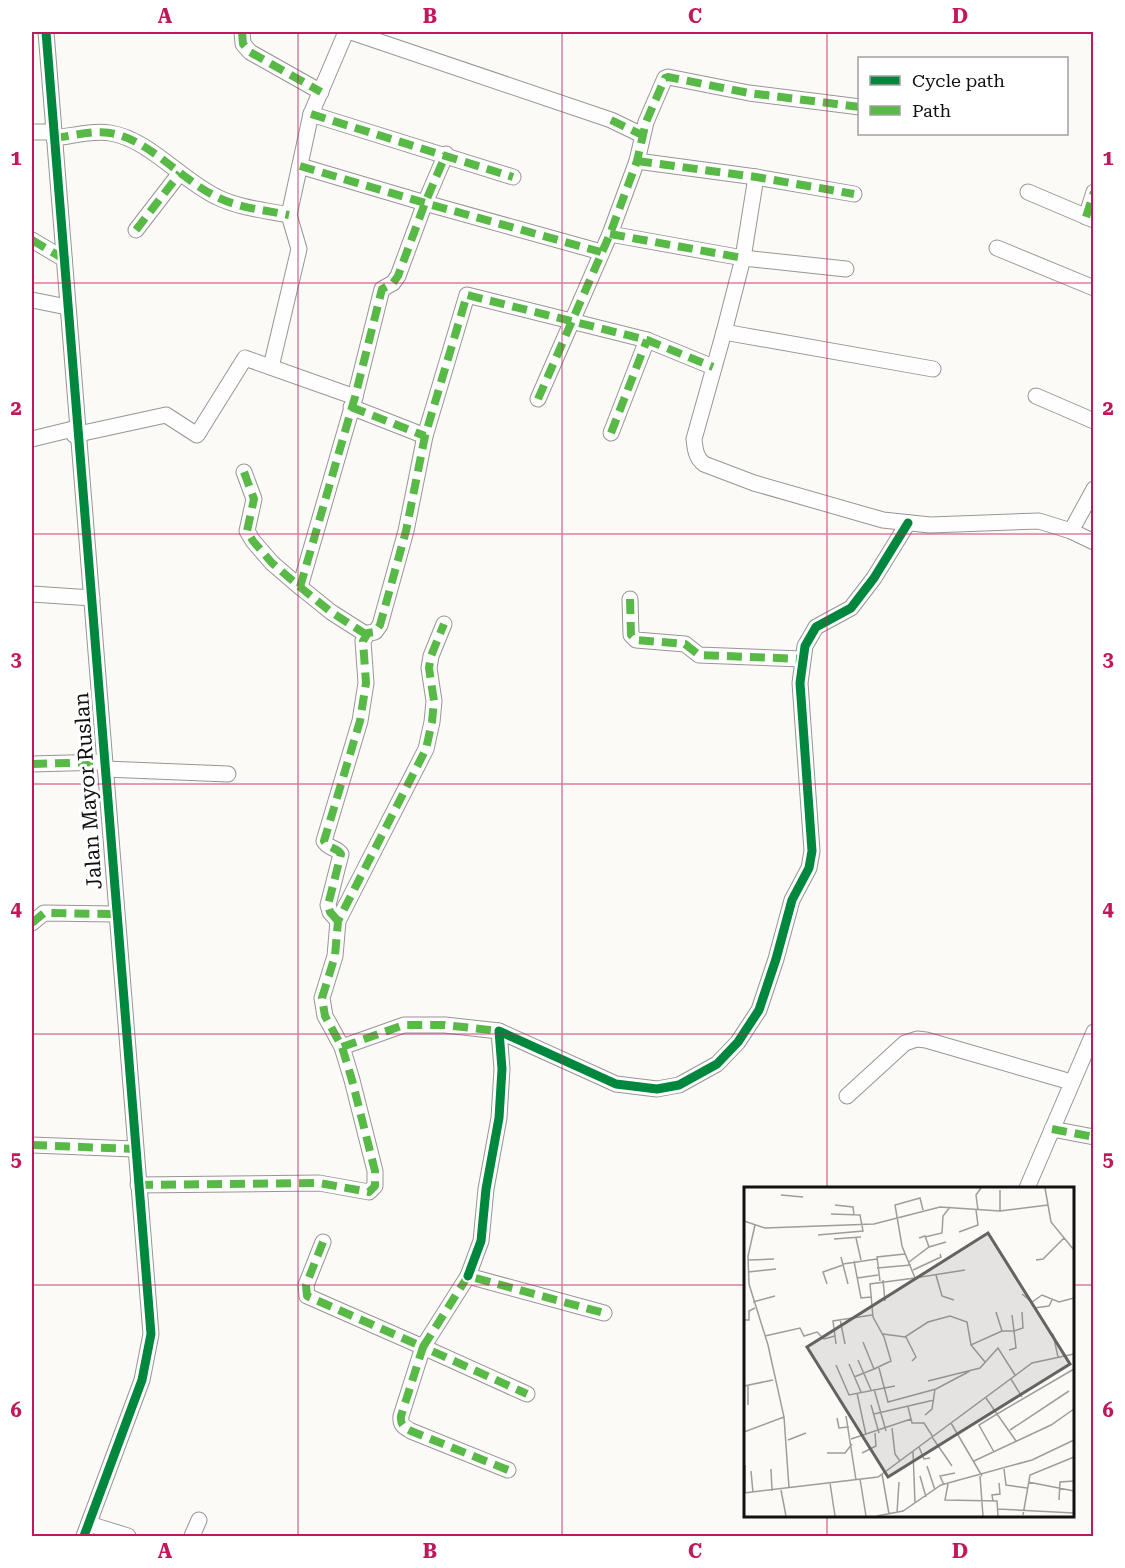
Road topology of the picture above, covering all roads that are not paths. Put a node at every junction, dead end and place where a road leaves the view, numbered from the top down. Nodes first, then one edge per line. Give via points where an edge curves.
1 (46, 32) edge
2 (242, 32) edge
3 (346, 32) edge
4 (351, 32) edge
5 (321, 92) junction
6 (858, 107) edge
7 (311, 114) junction
8 (32, 132) edge
9 (54, 135) junction
10 (642, 135) junction
11 (446, 154) junction
12 (637, 161) junction
13 (300, 166) junction
14 (180, 173) junction
15 (513, 177) dead end
16 (756, 177) junction
17 (1028, 192) dead end
18 (1094, 192) edge
19 (854, 194) dead end
20 (425, 203) junction
21 (289, 215) junction
22 (1090, 219) edge
23 (136, 230) dead end
24 (610, 234) junction
25 (32, 240) edge
26 (997, 248) dead end
27 (601, 252) junction
28 (743, 258) junction
29 (64, 259) junction
30 (846, 269) dead end
31 (1094, 288) edge
32 (32, 300) edge
33 (67, 307) junction
34 (573, 321) junction
35 (724, 332) junction
36 (647, 340) junction
37 (714, 366) junction
38 (271, 367) junction
39 (933, 369) dead end
40 (1036, 396) dead end
41 (538, 399) dead end
42 (353, 402) junction
43 (1094, 421) edge
44 (75, 432) junction
45 (611, 433) dead end
46 (425, 436) junction
47 (32, 439) edge
48 (244, 472) dead end
49 (1094, 489) edge
50 (908, 523) junction
51 (1071, 531) junction
52 (1094, 542) edge
53 (300, 587) junction
54 (32, 594) edge
55 (92, 598) junction
56 (630, 599) dead end
57 (444, 624) dead end
58 (367, 634) junction
59 (802, 659) junction
60 (32, 764) edge
61 (104, 766) junction
62 (228, 774) dead end
63 (116, 914) junction
64 (338, 921) junction
65 (32, 922) edge
66 (499, 1031) junction
67 (1094, 1032) edge
68 (342, 1047) junction
69 (1071, 1082) junction
70 (847, 1096) dead end
71 (1052, 1129) junction
72 (1094, 1137) edge
73 (32, 1145) edge
74 (135, 1149) junction
75 (138, 1185) junction
76 (1027, 1187) edge
77 (323, 1242) dead end
78 (468, 1276) junction
79 (604, 1313) dead end
80 (423, 1347) junction
81 (527, 1394) dead end
82 (508, 1470) dead end
83 (199, 1520) dead end
84 (87, 1530) edge
85 (128, 1536) edge
86 (192, 1536) edge

1 - 9 street, Jalan Mayor Ruslan
2 - 5 street via 243,44 250,51
3 - 5 street
4 - 10 street via 611,120
5 - 7 street
6 - 10 street via 749,93 668,77
7 - 11 street
7 - 13 street
8 - 9 street
9 - 14 street via 108,132 140,145
9 - 29 street, Jalan Mayor Ruslan
10 - 12 street
11 - 15 street
11 - 20 street
12 - 16 street
12 - 24 street
13 - 20 street
13 - 21 street
14 - 21 street via 217,197
14 - 23 street
16 - 19 street
16 - 28 street
17 - 22 street
18 - 22 street
20 - 27 street
20 - 42 street via 398,276 382,289
21 - 38 street via 299,249
24 - 27 street
24 - 28 street
25 - 29 street
26 - 31 street
27 - 34 street
28 - 30 street
28 - 35 street
29 - 33 street, Jalan Mayor Ruslan
32 - 33 street
33 - 44 street, Jalan Mayor Ruslan
34 - 36 street
34 - 41 street
34 - 46 street via 467,295
35 - 37 street
35 - 39 street
36 - 37 street
36 - 45 street
37 - 50 street via 694,439 699,460 776,489 883,520
38 - 42 street
38 - 44 street via 245,358 197,435 166,415
40 - 43 street
42 - 46 street
42 - 53 street
44 - 47 street
44 - 55 street, Jalan Mayor Ruslan
46 - 58 street via 406,531 380,625
48 - 53 street via 254,499 249,536
49 - 51 street
50 - 51 street via 1039,521
50 - 59 street via 851,608 816,627
51 - 52 street
53 - 58 street
54 - 55 street
55 - 61 street, Jalan Mayor Ruslan
56 - 59 street via 631,635 636,640 684,644 699,655
57 - 64 street via 429,668 434,701 426,749
58 - 64 street via 363,641 366,683 360,721 324,841 341,854 328,905
59 - 66 street via 800,683 812,851 809,868 792,900 759,1010 738,1042 717,1064 679,1085 657,1089 616,1084
60 - 61 street
61 - 62 street
61 - 63 street, Jalan Mayor Ruslan
63 - 65 street via 44,913
63 - 74 street, Jalan Mayor Ruslan
64 - 68 street via 335,956 322,1005
66 - 68 street via 404,1025
66 - 78 street via 499,1118 481,1241
67 - 69 street
68 - 75 street via 375,1171 376,1179 369,1192 320,1183
69 - 70 street via 917,1038 905,1043
69 - 71 street
71 - 72 street
71 - 76 street
73 - 74 street
74 - 75 street, Jalan Mayor Ruslan
75 - 84 street, Jalan Mayor Ruslan via 150,1309 148,1355
77 - 80 street via 306,1285 307,1296
78 - 79 street
78 - 80 street
80 - 81 street
80 - 82 street via 400,1416 403,1427
83 - 86 street
84 - 85 street

